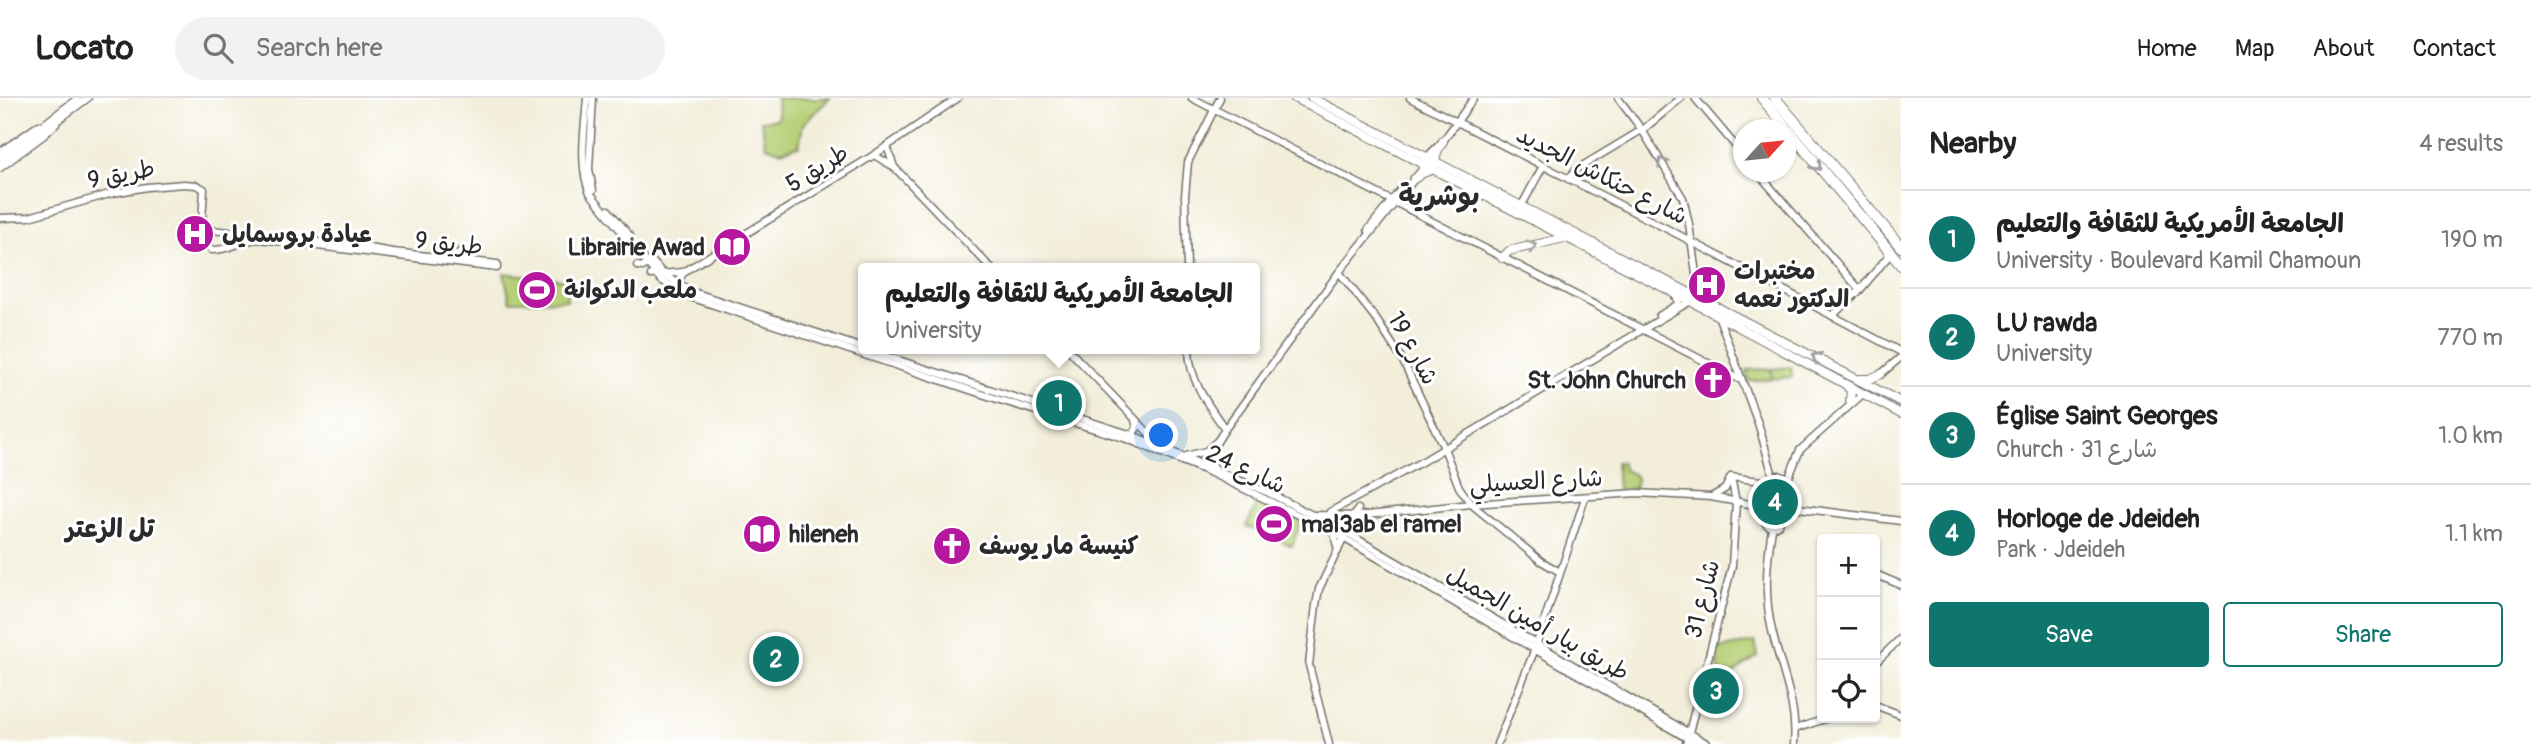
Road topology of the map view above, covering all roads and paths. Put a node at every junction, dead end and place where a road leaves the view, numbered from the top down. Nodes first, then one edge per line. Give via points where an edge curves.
1 (78, 98) edge
2 (88, 98) edge
3 (590, 98) edge
4 (958, 98) edge
5 (1192, 98) edge
6 (1220, 98) edge
7 (1294, 98) edge
8 (1312, 98) edge
9 (1410, 98) edge
10 (1618, 98) edge
11 (1681, 98) edge
12 (1695, 98) edge
13 (1762, 98) edge
14 (1776, 98) edge
15 (1472, 99) edge
16 (1214, 111) junction
17 (57, 118) junction
18 (1457, 122) junction
19 (1642, 130) junction
20 (1443, 141) junction
21 (1733, 143) edge
22 (887, 146) junction
23 (1417, 150) junction
24 (0, 152) edge
25 (874, 155) junction
26 (0, 158) edge
27 (1426, 165) junction
28 (0, 166) edge
29 (1543, 166) junction
30 (894, 167) junction
31 (1568, 179) junction
32 (1766, 182) edge
33 (204, 189) joint
34 (1394, 201) junction
35 (1522, 205) junction
36 (0, 216) edge
37 (202, 221) junction
38 (1689, 224) junction
39 (1679, 235) junction
40 (1565, 238) junction
41 (1692, 243) junction
42 (1901, 247) edge
43 (462, 250) dead end
44 (1891, 254) junction
45 (440, 258) junction
46 (1502, 258) junction
47 (649, 263) junction
48 (986, 263) edge
49 (1187, 263) edge
50 (1901, 265) edge
51 (637, 266) dead end
52 (692, 267) junction
53 (685, 271) junction
54 (1339, 272) junction
55 (658, 275) junction
56 (678, 288) junction
57 (1676, 290) junction
58 (1860, 290) junction
59 (1687, 302) junction
60 (1832, 316) junction
61 (1719, 318) junction
62 (1650, 326) junction
63 (1641, 330) junction
64 (1651, 335) junction
65 (858, 347) edge
66 (858, 350) edge
67 (871, 354) edge
68 (875, 354) edge
69 (1073, 354) edge
70 (1190, 354) edge
71 (1901, 357) edge
72 (891, 361) junction
73 (1883, 375) junction
74 (1856, 378) junction
75 (1741, 380) junction
76 (1841, 381) junction
77 (1872, 386) junction
78 (1862, 392) junction
79 (1887, 394) junction
80 (1000, 400) junction
81 (1850, 401) junction
82 (1901, 402) edge
83 (1037, 405) junction
84 (1901, 414) edge
85 (1135, 420) junction
86 (1224, 432) junction
87 (1132, 435) junction
88 (1162, 448) junction
89 (1444, 448) junction
90 (1214, 451) junction
91 (1170, 456) junction
92 (1186, 456) junction
93 (1203, 464) junction
94 (1220, 472) junction
95 (1776, 475) junction
96 (1731, 477) junction
97 (1768, 482) junction
98 (1786, 484) junction
99 (1360, 495) junction
100 (1712, 496) junction
101 (1585, 498) junction
102 (1736, 502) junction
103 (1276, 503) junction
104 (1471, 504) junction
105 (1783, 506) junction
106 (1766, 507) junction
107 (1330, 512) junction
108 (1304, 513) junction
109 (1358, 513) junction
110 (1315, 515) junction
111 (1901, 521) edge
112 (1772, 528) junction
113 (1333, 532) junction
114 (1346, 538) junction
115 (1338, 551) junction
116 (1560, 572) junction
117 (1880, 575) edge
118 (1901, 583) edge
119 (1901, 638) edge
120 (1536, 646) junction
121 (1878, 660) edge
122 (1880, 707) edge
123 (1901, 715) edge
124 (1817, 722) edge
125 (1795, 729) junction
126 (1687, 738) edge
127 (1329, 744) edge
128 (1497, 744) edge
129 (1697, 744) edge
130 (1708, 744) edge
131 (1794, 744) edge

1 - 17 street
2 - 17 street
3 - 47 street via 584,162 587,188
3 - 55 street via 591,186
4 - 22 street, طريق 5
5 - 16 street
6 - 16 street
7 - 27 highway via 1415,164
8 - 23 highway
9 - 18 street, شارع حنكاش الجديد
10 - 19 street
11 - 19 street
12 - 21 street
13 -> 44 highway
14 - 42 highway
15 - 18 street
16 - 34 street
16 - 49 street via 1188,162
17 - 24 street via 43,122
17 - 26 street
17 - 28 street
18 - 20 street
18 - 29 street, شارع حنكاش الجديد
19 - 31 street
38 -> 19 street via 1680,192
20 - 23 highway
20 - 27 highway
22 - 25 street, طريق 5
22 - 30 street
23 - 27 highway
25 - 30 street
25 - 52 street, طريق 5
27 - 34 street
27 - 35 highway
27 - 40 highway
29 - 31 street, شارع حنكاش الجديد
29 - 35 street
30 - 48 street
31 - 39 street, شارع حنكاش الجديد
32 - 58 street
33 - 36 street, طريق 9 via 184,184 147,187 46,212
33 - 37 street, 9 طريق
34 - 46 street
34 - 54 street
35 - 57 highway
37 - 45 street, 9 طريق via 205,229
37 - 45 street, 9 طريق via 200,236 215,250 260,239 497,268 496,264
38 - 39 street via 1689,233
38 - 41 street
39 - 41 street, شارع حنكاش الجديد
39 - 57 street via 1689,247 1692,285
46 -> 40 highway via 1509,251
40 - 57 highway
41 - 59 street via 1698,288
41 - 60 street, شارع حنكاش الجديد
43 - 45 street
44 - 50 highway
44 - 58 street
46 - 63 street
47 - 51 street
47 - 55 street
52 - 53 street, طريق 5
52 - 56 street
53 - 55 street
53 - 56 street
54 - 86 street
54 - 89 street, شارع 19 via 1395,348
55 - 56 street
56 - 65 street
56 - 66 street
57 - 59 highway
58 - 60 street
59 - 61 highway
59 - 62 street
59 - 63 street
74 -> 59 highway
60 - 71 street, شارع حنكاش الجديد
61 - 75 street
61 - 76 highway
62 - 63 street
62 - 64 street
63 - 64 street
63 - 89 street
64 - 75 street
67 - 72 street
68 - 72 street
69 - 85 street
70 - 86 street via 1204,400
71 - 73 street
72 - 80 street, شارع 24
72 - 83 street
73 - 74 highway
73 - 77 highway
73 - 79 highway via 1881,386
74 - 77 highway
74 - 78 highway
75 - 95 street
76 - 78 highway
76 - 81 highway via 1851,391
77 - 78 highway
77 - 79 highway
78 - 81 highway
78 - 84 highway
78 - 98 street via 1800,450
79 - 82 highway
80 - 83 street
80 - 91 street, شارع 24
81 - 95 street via 1800,446 1788,468
83 - 87 street, شارع 24
85 - 87 street via 1137,428
85 - 88 street
86 - 90 street
86 - 92 street via 1206,451
87 - 88 street, شارع 24
88 - 92 street, شارع 24
89 - 99 street
89 - 104 street, شارع 19
90 - 93 street
90 - 94 street via 1212,464
91 - 93 street
91 - 103 street, شارع 24
92 - 93 street, شارع 24
93 - 94 street, شارع 24
94 - 108 street, شارع 24
95 - 97 street
95 - 98 street
96 - 97 street
96 - 100 street via 1725,489
96 - 102 street, شارع 31
97 - 106 street
98 - 105 street
99 - 107 street
99 - 109 street
100 - 101 street, شارع العسيلي via 1637,493
100 - 102 street, شارع العسيلي
101 - 104 street, شارع العسيلي
101 - 116 street
102 - 106 street, شارع العسيلي
102 - 126 street, شارع 31 via 1732,566
103 - 108 street, شارع 24
103 - 110 street
104 - 109 street, شارع العسيلي
104 - 116 street
105 - 111 street
105 - 112 street via 1779,524
106 - 112 street via 1765,521
107 - 108 street
107 - 109 street
108 - 110 street
108 - 113 street
109 - 110 street
109 - 114 street
110 - 114 street
112 - 125 street via 1766,578 1770,625
113 - 114 street
113 - 115 street
114 - 115 street
114 - 120 street, طريق بيار أمين الجميل
115 - 127 street via 1319,589 1309,665
116 - 120 street
117 - 118 street
119 - 121 street
120 - 126 street, طريق بيار أمين الجميل
120 - 128 street
122 - 123 street
124 - 125 street
125 - 131 street
126 - 129 street, طريق بيار أمين الجميل
126 - 130 street, طريق بيار أمين الجميل

